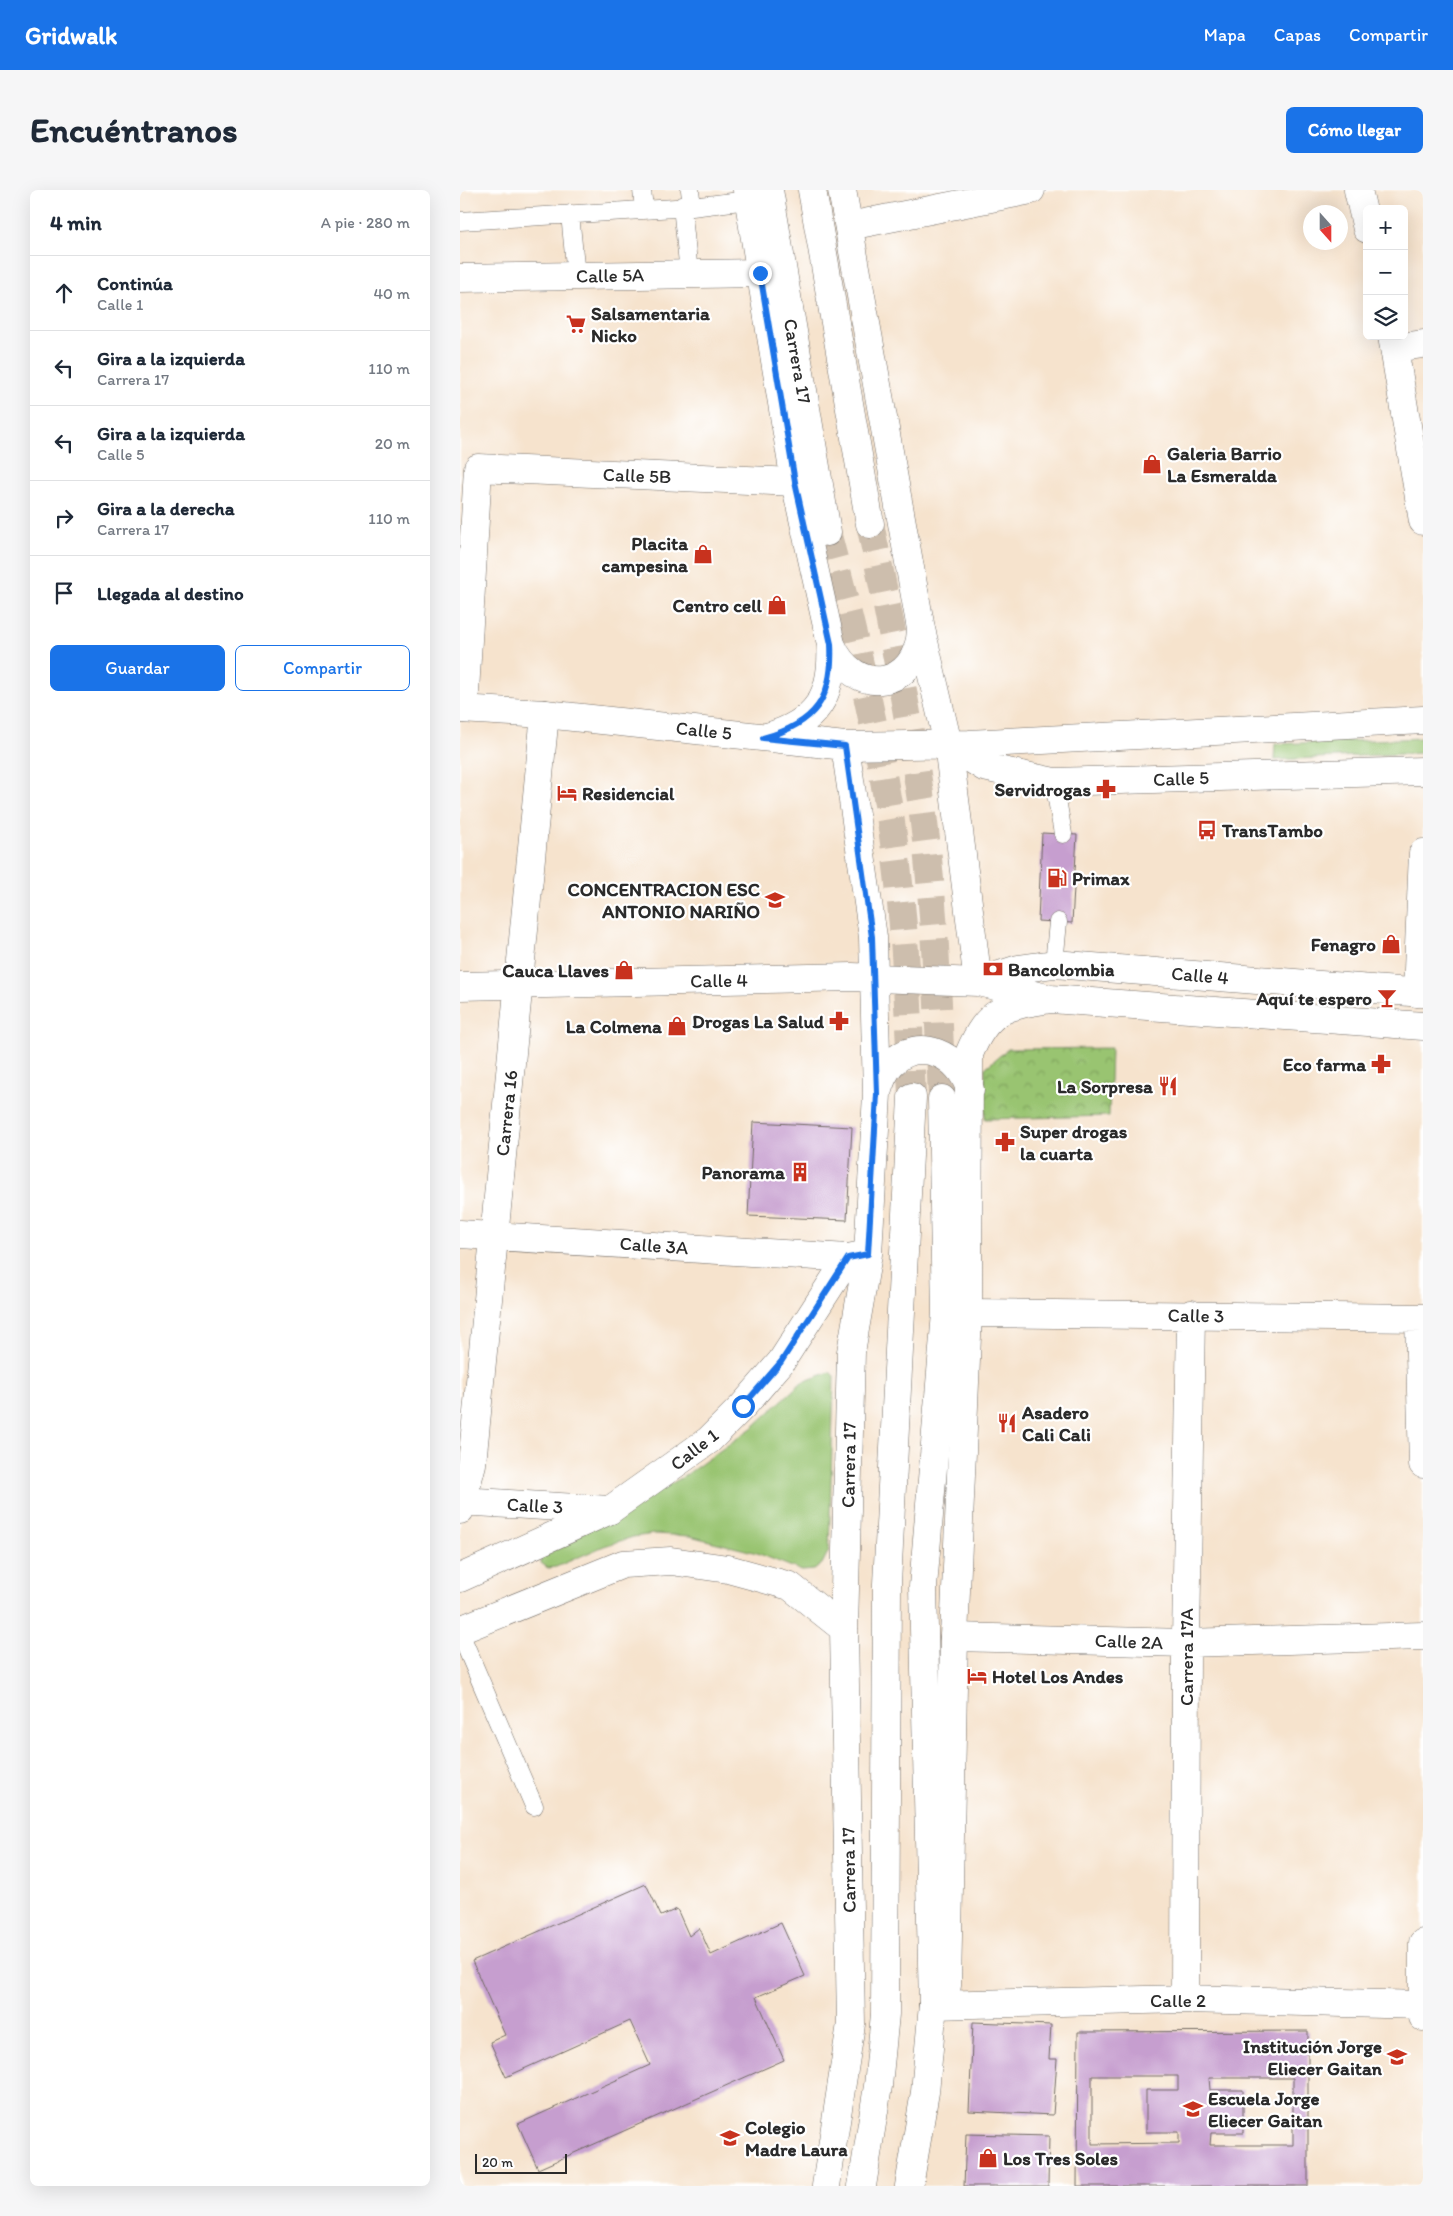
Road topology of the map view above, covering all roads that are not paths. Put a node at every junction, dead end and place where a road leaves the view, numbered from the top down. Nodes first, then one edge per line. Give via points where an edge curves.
1 (642, 190) edge
2 (812, 190) edge
3 (842, 190) edge
4 (1031, 190) edge
5 (1358, 190) edge
6 (755, 193) edge
7 (688, 201) edge
8 (644, 209) junction
9 (1363, 212) edge
10 (570, 214) junction
11 (460, 221) edge
12 (849, 226) junction
13 (689, 273) junction
14 (760, 273) junction
15 (576, 276) junction
16 (460, 278) edge
17 (1393, 342) edge
18 (1423, 344) edge
19 (795, 482) junction
20 (1423, 521) edge
21 (870, 524) tunnel mouth
22 (827, 532) tunnel mouth
23 (921, 629) junction
24 (831, 644) junction
25 (462, 709) edge
26 (545, 714) junction
27 (1423, 720) edge
28 (763, 738) junction
29 (948, 744) junction
30 (845, 746) junction
31 (1423, 771) edge
32 (1054, 782) junction
33 (1063, 834) dead end
34 (1423, 853) edge
35 (1058, 922) dead end
36 (1054, 964) junction
37 (874, 978) junction
38 (978, 982) junction
39 (520, 985) junction
40 (460, 986) edge
41 (1420, 993) edge
42 (1051, 999) junction
43 (1423, 1026) edge
44 (970, 1093) junction
45 (877, 1094) junction
46 (912, 1097) tunnel mouth
47 (942, 1099) tunnel mouth
48 (460, 1234) edge
49 (494, 1235) junction
50 (858, 1256) junction
51 (968, 1313) junction
52 (1191, 1314) junction
53 (1421, 1318) edge
54 (1423, 1464) edge
55 (461, 1504) edge
56 (610, 1510) junction
57 (460, 1578) edge
58 (844, 1628) junction
59 (460, 1631) edge
60 (1423, 1636) edge
61 (954, 1637) junction
62 (1186, 1643) junction
63 (534, 1806) dead end
64 (1423, 1943) edge
65 (1185, 1999) junction
66 (933, 2005) junction
67 (1423, 2009) edge
68 (826, 2186) edge
69 (862, 2186) edge
70 (909, 2186) edge

1 - 8 lane
2 - 21 main road
3 - 12 main road
4 - 12 main road
5 - 9 main road
6 - 7 lane
6 - 14 main road, Carrera 17
6 - 22 main road, Carrera 17
7 - 8 lane
7 - 13 lane
8 - 10 lane
10 - 11 lane
10 - 15 lane
12 - 23 main road
13 - 14 main road, Calle 5A
13 - 15 main road, Calle 5A
14 - 19 main road, Carrera 17
15 - 16 main road, Calle 5A
17 - 18 main road
17 - 20 main road
19 - 24 main road, Carrera 17
19 - 25 main road, Calle 5B via 478,468
23 - 24 main road via 920,647 912,662 900,674 883,680 866,679 850,673 838,660
23 - 29 main road
24 - 28 main road, Carrera 17 via 833,670 824,697 808,717 787,731
25 - 26 main road, Calle 5
26 - 28 main road, Calle 5
26 - 39 main road, Carrera 16
27 - 29 main road, Calle 5
28 - 30 main road, Calle 5
29 - 30 main road, Calle 5
29 - 32 main road, Calle 5 via 984,767
29 - 38 main road
30 - 37 main road, Carrera 17 via 872,937
31 - 32 main road, Calle 5
32 - 33 lane
34 - 41 main road
35 - 36 lane
36 - 38 main road, Calle 4 via 1018,969
36 - 41 main road, Calle 4
37 - 38 main road, Calle 4
37 - 39 main road, Calle 4
37 - 45 main road, Carrera 17
38 - 42 main road, Calle 4
39 - 40 main road, Calle 4
39 - 49 main road, Carrera 16
42 - 43 main road, Calle 4
42 - 44 main road via 1011,1006 986,1024 969,1054
44 - 45 main road via 966,1076 955,1062 924,1050 907,1054 892,1063
44 - 51 main road
45 - 50 main road, Carrera 17
46 - 69 main road, Carrera 17 via 888,1584 886,2014
47 - 66 main road via 946,1313 923,1587
48 - 49 main road, Calle 3A
49 - 50 main road, Calle 3A
49 - 55 main road, Carrera 16 via 472,1464
50 - 56 main road, Calle 1 via 781,1362 743,1406 709,1440
50 - 58 main road, Carrera 17 via 851,1352
51 - 52 main road, Calle 3
51 - 61 main road
52 - 53 main road, Calle 3
52 - 62 main road, Carrera 17A
53 - 54 main road
55 - 56 main road, Calle 3
56 - 57 main road, Calle 1
58 - 59 main road via 790,1586 728,1569 671,1561 623,1564
58 - 68 main road, Carrera 17 via 851,2024
59 - 63 lane
60 - 62 main road, Calle 2A
61 - 62 main road, Calle 2A
61 - 66 main road via 947,1986
62 - 65 main road, Carrera 17A
64 - 67 main road
65 - 66 main road, Calle 2
65 - 67 main road, Calle 2
66 - 70 main road via 925,2092

